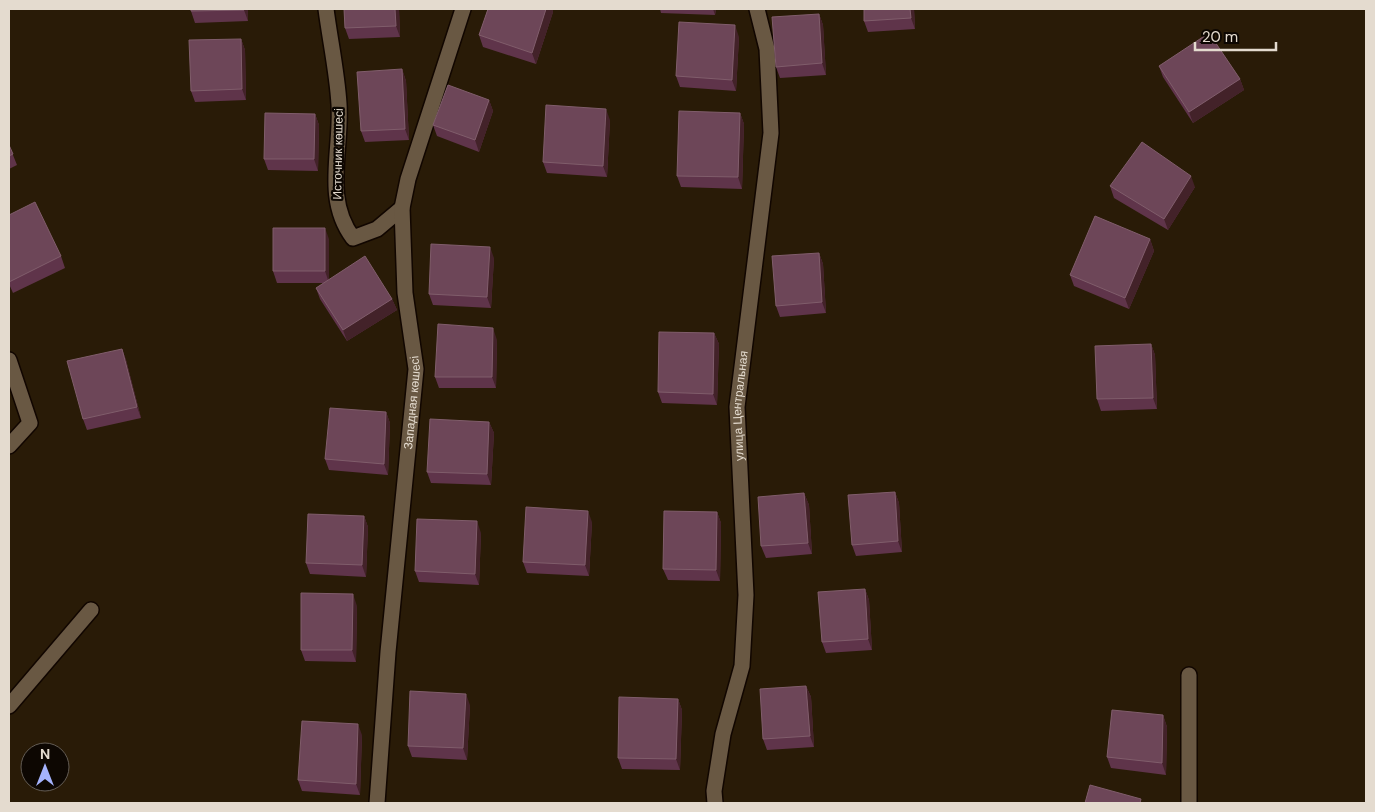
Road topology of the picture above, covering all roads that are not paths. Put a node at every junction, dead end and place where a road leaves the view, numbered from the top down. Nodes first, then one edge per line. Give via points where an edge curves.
1 (326, 9) edge
2 (462, 9) edge
3 (757, 9) edge
4 (402, 208) junction
5 (9, 360) edge
6 (9, 446) edge
7 (91, 610) dead end
8 (1189, 675) dead end
9 (9, 706) edge
10 (377, 803) edge
11 (715, 803) edge
12 (1189, 803) edge

1 - 4 street, Источник көшесі via 339,104 336,203 343,225 353,238 377,229
2 - 4 street, Западная көшесі via 408,179
3 - 11 street, улица Центральная via 768,49 771,132 737,407 746,595 742,666 723,734
4 - 10 street, Западная көшесі via 406,293 416,369
5 - 6 street via 30,423
7 - 9 street
8 - 12 street

